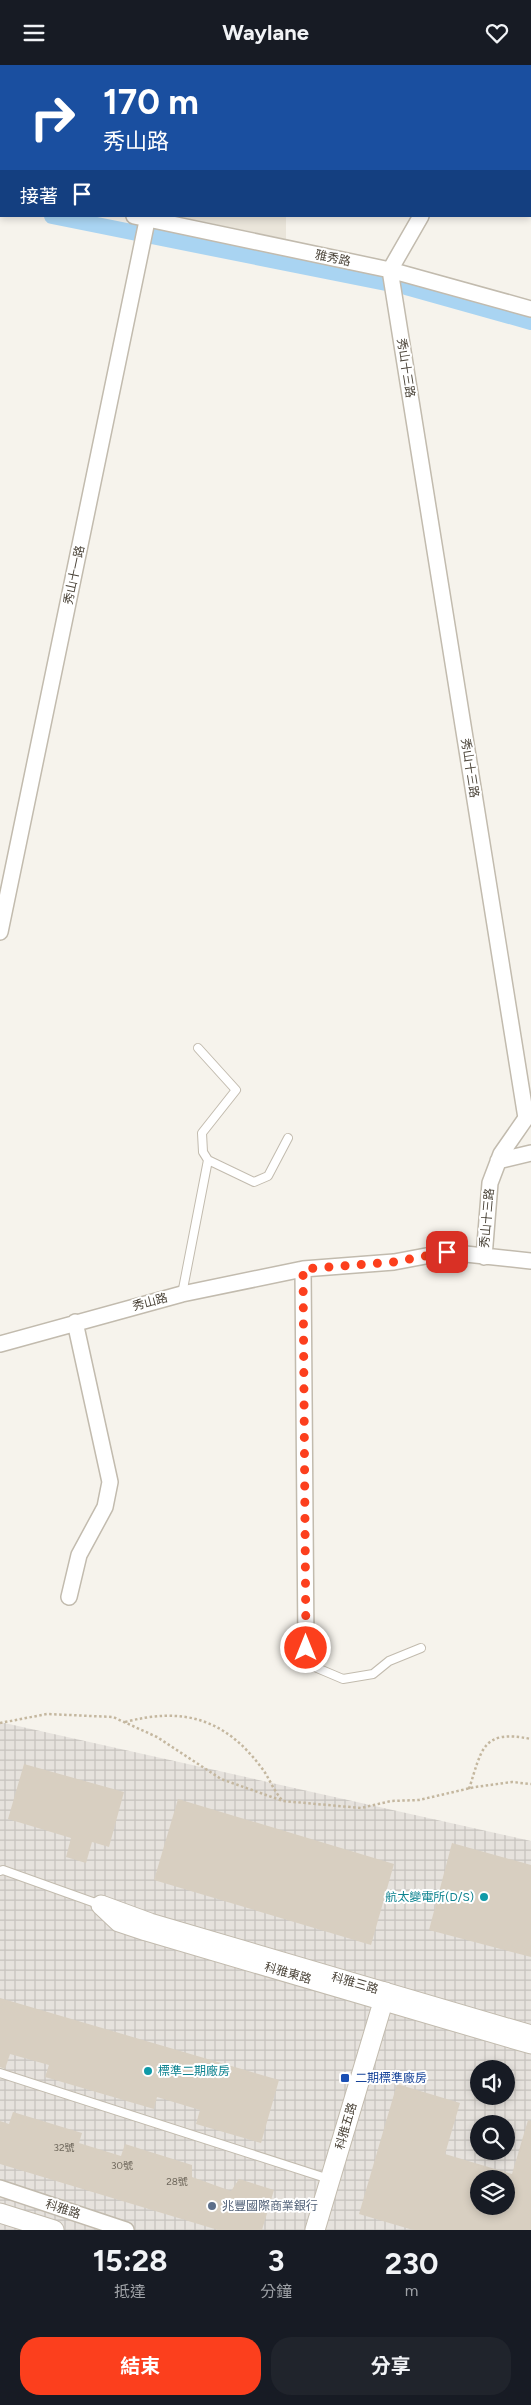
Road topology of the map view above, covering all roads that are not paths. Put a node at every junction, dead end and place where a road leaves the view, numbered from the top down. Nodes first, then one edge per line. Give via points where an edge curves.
1 (143, 217) edge
2 (420, 217) edge
3 (390, 270) junction
4 (531, 309) edge
5 (0, 932) edge
6 (198, 1048) dead end
7 (288, 1138) dead end
8 (531, 1153) edge
9 (208, 1160) junction
10 (498, 1161) junction
11 (484, 1257) junction
12 (531, 1261) edge
13 (303, 1269) junction
14 (182, 1294) junction
15 (75, 1322) junction
16 (0, 1344) edge
17 (70, 1597) dead end
18 (306, 1648) joint
19 (421, 1648) dead end
20 (0, 1871) edge
21 (101, 1905) junction
22 (384, 1997) junction
23 (531, 2035) edge
24 (531, 2045) edge
25 (0, 2073) edge
26 (330, 2180) junction
27 (0, 2188) edge
28 (0, 2213) edge
29 (54, 2230) edge
30 (126, 2230) edge
31 (315, 2230) edge

1 - 3 street, 雅秀路
1 - 5 street, 秀山十一路
2 - 3 street
3 - 4 street, 雅秀路
3 - 10 street, 秀山十三路 via 526,1118
6 - 9 lane via 236,1090 202,1133 203,1152
7 - 9 lane via 268,1176 254,1182
8 - 10 street
9 - 14 lane
10 - 11 street, 秀山十三路 via 490,1183
11 - 12 street, 秀山路
11 - 13 street, 秀山路 via 447,1252 394,1262
13 - 14 street, 秀山路
13 - 18 street
14 - 15 street, 秀山路
15 - 16 street, 秀山路
15 - 17 street via 110,1482 105,1507 79,1555
18 - 19 lane via 317,1668 343,1679 373,1674 389,1661
20 - 21 lane
21 - 22 street, 科雅三路
21 - 22 street, 科雅東路 via 119,1921 146,1931
22 - 23 street, 科雅三路
22 - 24 street, 科雅東路
22 - 26 street, 科雅五路
25 - 26 lane
26 - 31 street, 科雅五路
27 - 30 street, 科雅路
28 - 29 street, 科雅路

